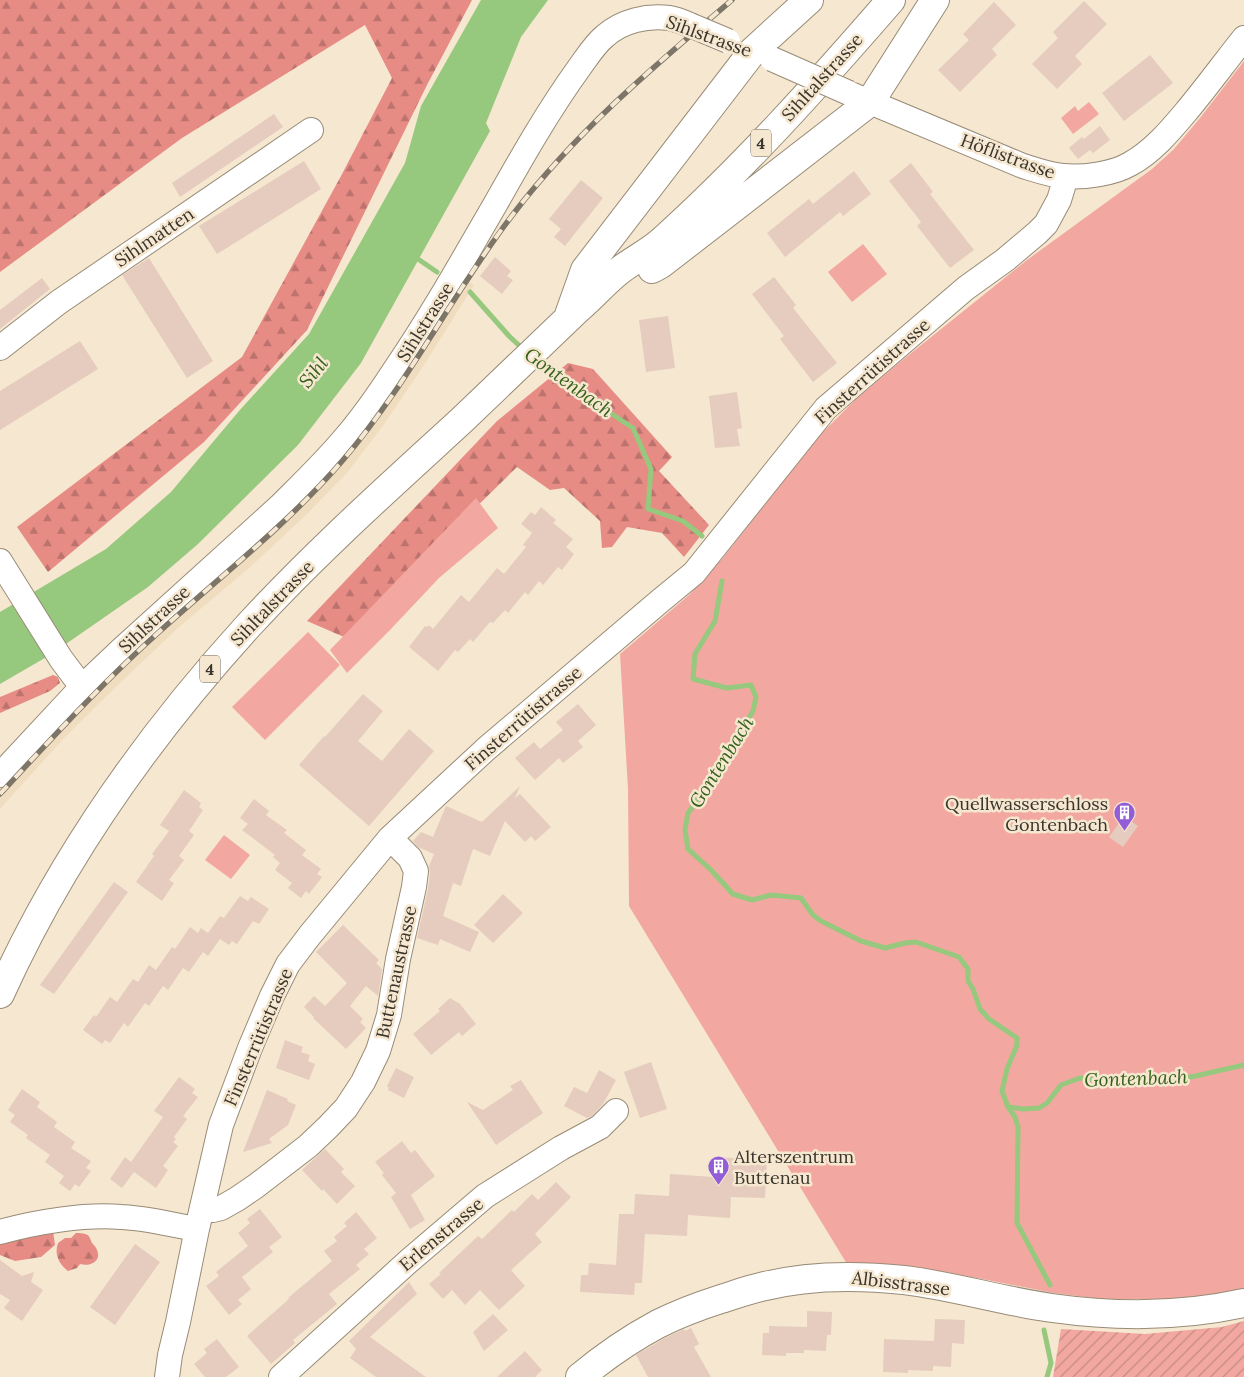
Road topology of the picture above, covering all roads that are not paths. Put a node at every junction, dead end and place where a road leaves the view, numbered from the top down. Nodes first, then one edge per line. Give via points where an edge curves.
1 (809, 0) edge
2 (872, 0) edge
3 (891, 0) edge
4 (935, 0) edge
5 (653, 9) edge
6 (1244, 38) edge
7 (763, 55) junction
8 (860, 98) junction
9 (311, 130) dead end
10 (1063, 176) junction
11 (618, 272) junction
12 (592, 297) junction
13 (568, 319) junction
14 (0, 348) edge
15 (0, 561) edge
16 (77, 680) junction
17 (0, 775) edge
18 (390, 838) junction
19 (0, 994) edge
20 (616, 1111) dead end
21 (200, 1219) junction
22 (0, 1232) edge
23 (1244, 1303) edge
24 (167, 1377) edge
25 (281, 1377) edge
26 (580, 1377) edge

1 - 7 main road
2 - 11 main road, Sihltalstrasse / 4 via 779,104 650,232
3 - 11 main road, Sihltalstrasse / 4 via 810,92 727,178 660,242
4 - 8 main road
5 - 7 street, Sihlstrasse, bridge
5 - 16 street, Sihlstrasse via 604,36 572,78 530,143 424,325 345,439 280,506 120,651
6 - 10 street, Höflistrasse via 1198,97 1146,154 1114,170 1087,176
7 - 8 street, Sihlstrasse, bridge
7 - 13 main road via 585,270
8 - 10 street, Höflistrasse via 1023,166
8 - 12 main road via 661,264
9 - 14 street, Sihlmatten via 59,302
10 - 18 street, Finsterrütistrasse via 1059,200 1046,224 826,408 694,573 486,749
11 - 12 main road, Sihltalstrasse / 4
12 - 13 main road, Sihltalstrasse / 4
13 - 19 main road, Sihltalstrasse / 4 via 328,545 190,693 122,782 83,842 36,921
15 - 16 street
16 - 17 street, Sihlstrasse
18 - 21 street, Finsterrütistrasse via 288,964 250,1048 221,1126
18 - 21 street, Buttenaustrasse via 410,858 416,871 389,1015 378,1051 363,1082 346,1108 308,1146 237,1199
20 - 25 street, Erlenstrasse via 600,1128 561,1148 485,1196
21 - 22 street, Buttenaustrasse via 85,1217
21 - 24 street, Finsterrütistrasse
23 - 26 main road, Albisstrasse via 1183,1313 1100,1314 1051,1308 906,1280 846,1277 794,1280 760,1287 689,1310 658,1324 608,1354

